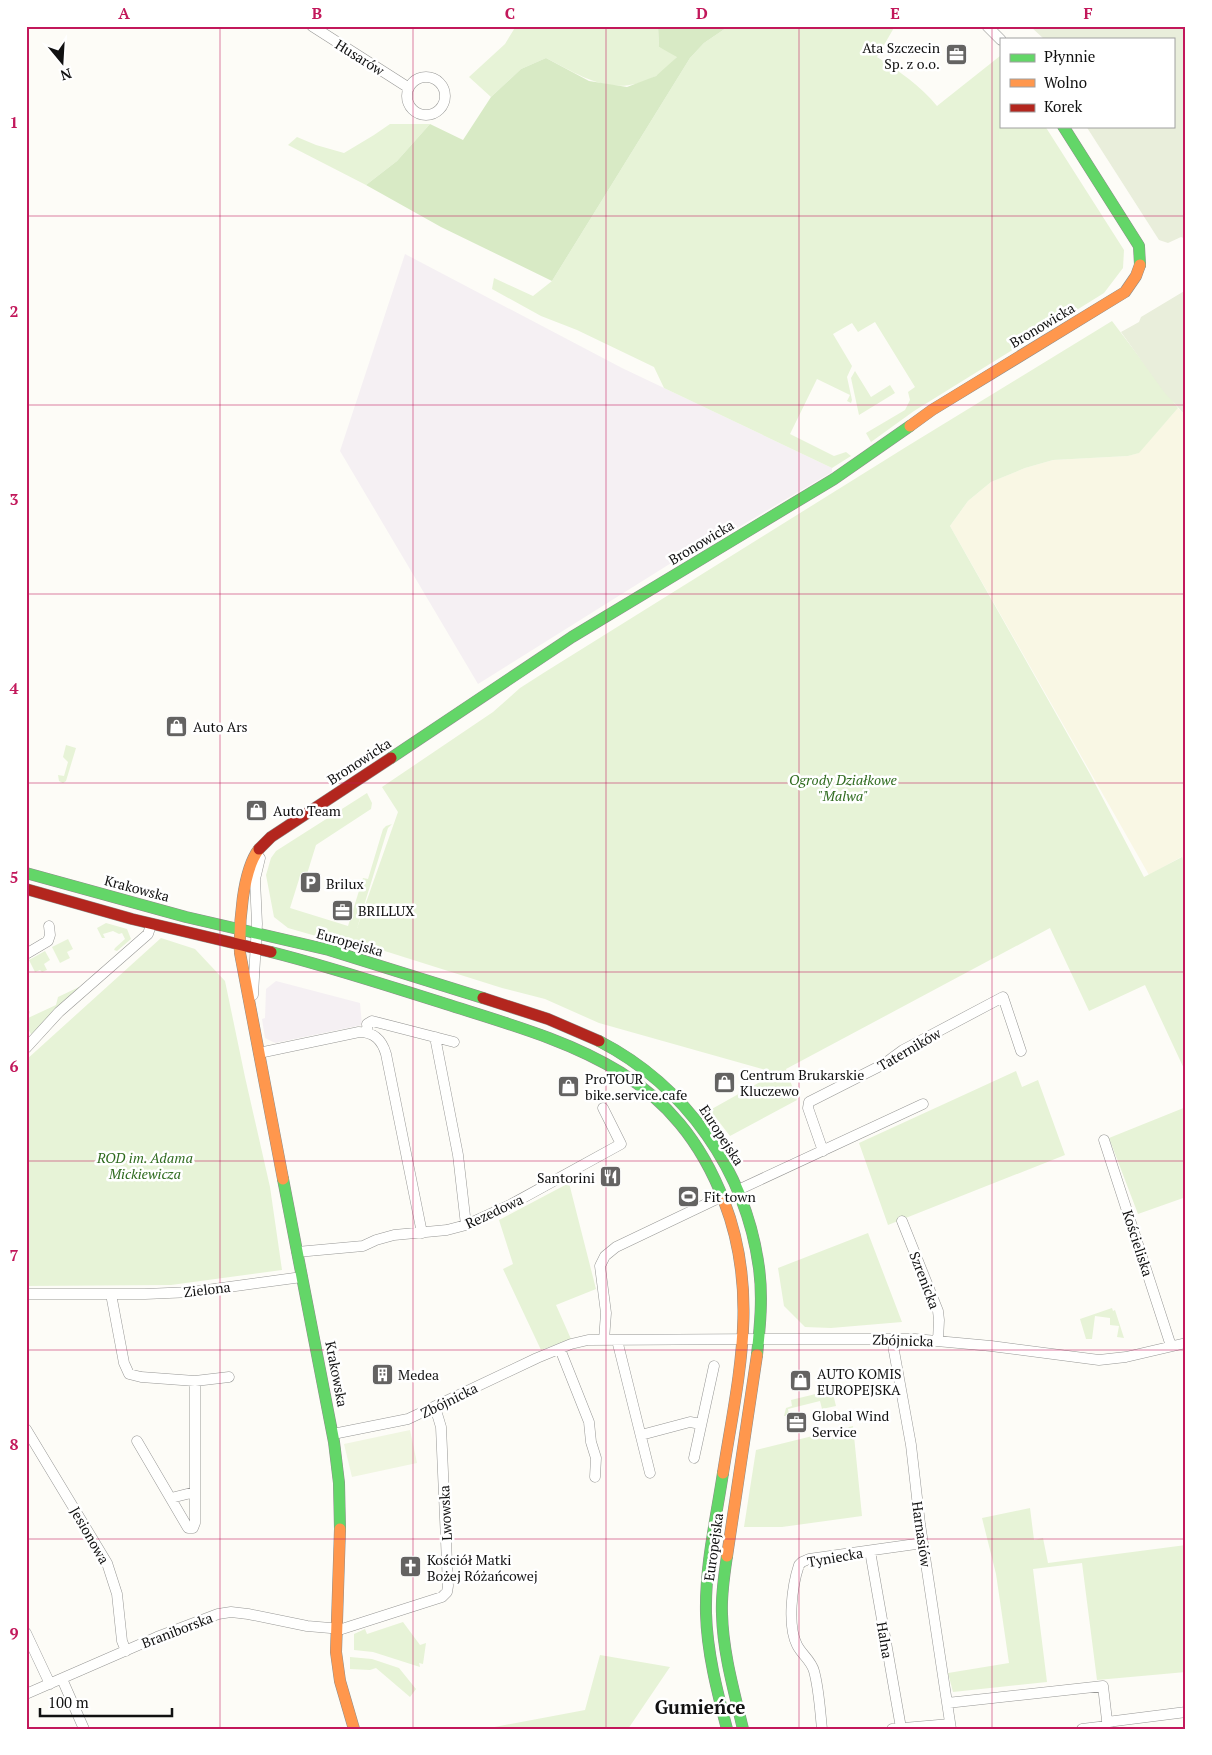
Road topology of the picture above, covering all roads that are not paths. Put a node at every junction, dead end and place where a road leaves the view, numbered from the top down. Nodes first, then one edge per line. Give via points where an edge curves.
1 (312, 26) edge
2 (986, 26) edge
3 (1000, 39) edge
4 (409, 88) dead end
5 (1064, 128) edge
6 (284, 828) junction
7 (26, 873) edge
8 (26, 889) edge
9 (151, 925) junction
10 (49, 926) dead end
11 (241, 930) junction
12 (257, 933) junction
13 (240, 946) junction
14 (255, 950) junction
15 (26, 954) edge
16 (254, 1027) junction
17 (368, 1033) junction
18 (435, 1037) junction
19 (454, 1042) dead end
20 (26, 1048) edge
21 (1021, 1051) dead end
22 (259, 1053) junction
23 (924, 1104) dead end
24 (603, 1108) dead end
25 (1104, 1140) dead end
26 (823, 1151) junction
27 (738, 1190) junction
28 (723, 1196) junction
29 (902, 1221) dead end
30 (466, 1224) junction
31 (422, 1232) junction
32 (297, 1252) junction
33 (302, 1277) junction
34 (26, 1294) edge
35 (111, 1294) junction
36 (742, 1339) junction
37 (759, 1339) junction
38 (894, 1339) junction
39 (604, 1340) junction
40 (617, 1340) junction
41 (938, 1341) junction
42 (1186, 1343) edge
43 (1171, 1346) junction
44 (562, 1354) junction
45 (714, 1366) dead end
46 (229, 1377) dead end
47 (195, 1381) junction
48 (435, 1407) junction
49 (701, 1424) junction
50 (26, 1429) edge
51 (333, 1434) junction
52 (641, 1435) junction
53 (137, 1441) dead end
54 (694, 1458) dead end
55 (650, 1473) dead end
56 (595, 1477) dead end
57 (195, 1492) junction
58 (170, 1498) junction
59 (923, 1543) junction
60 (870, 1551) junction
61 (337, 1629) junction
62 (26, 1633) edge
63 (126, 1651) junction
64 (62, 1679) junction
65 (50, 1684) junction
66 (26, 1694) edge
67 (947, 1703) junction
68 (1186, 1712) edge
69 (1107, 1725) edge
70 (950, 1726) edge
71 (901, 1728) edge
72 (84, 1729) edge
73 (354, 1729) edge
74 (727, 1729) edge
75 (743, 1729) edge
76 (822, 1729) edge
77 (892, 1729) edge
78 (1082, 1729) edge

1 - 4 street, Husarów
2 - 3 street
5 - 6 main road, Bronowicka via 1137,243 1140,265 1133,282 1119,296 932,410 841,475 567,640
6 - 11 main road, Bronowicka via 265,842 251,861 246,877
6 - 12 street, Bronowicka via 265,846 258,864 255,885
7 - 11 main road, Krakowska
8 - 9 main road
9 - 13 main road
9 - 20 street via 148,934 59,1012
10 - 15 street via 46,944
11 - 12 main road, Krakowska
11 - 13 main road, Krakowska
12 - 14 street, Krakowska
12 - 27 main road, Europejska via 328,950 557,1022 598,1040 643,1068 684,1105 712,1141
13 - 14 main road
13 - 16 main road, Krakowska
14 - 16 street, Krakowska
14 - 28 main road, Europejska via 358,976 522,1028 600,1060 634,1081 673,1116 700,1151
16 - 22 main road, Krakowska
17 - 18 street via 367,1024 372,1021
17 - 22 street via 359,1032
17 - 31 street via 380,1039 384,1047
18 - 19 street
18 - 30 street via 458,1155
21 - 26 street, Taterników via 1003,997 903,1050 884,1064 813,1098 808,1108
22 - 32 main road, Krakowska
23 - 26 street
24 - 30 street, Rezedowa via 621,1144 510,1205
25 - 43 street, Kościeliska
26 - 27 street
27 - 37 main road, Europejska via 751,1228 758,1265
28 - 36 main road, Europejska via 736,1232 742,1268
28 - 39 street via 616,1247 605,1256 600,1271 606,1313
29 - 41 street, Szrenicka via 938,1311
30 - 31 street, Rezedowa via 447,1230
31 - 32 street, Rezedowa via 383,1238 362,1246
32 - 33 main road, Krakowska
33 - 35 street, Zielona via 192,1292
33 - 51 main road, Krakowska
34 - 35 street, Zielona
35 - 47 street via 129,1374
36 - 37 street, Zbójnicka
36 - 40 street, Zbójnicka
36 - 74 main road, Europejska via 705,1603 710,1659
37 - 38 street, Zbójnicka
37 - 75 main road, Europejska via 722,1597 724,1652
38 - 41 street, Zbójnicka
38 - 59 street, Harnasiów
39 - 40 street, Zbójnicka
39 - 44 street, Zbójnicka via 579,1342
40 - 52 street
41 - 43 street, Zbójnicka via 1099,1360
42 - 43 street, Zbójnicka
44 - 48 street, Zbójnicka via 509,1370
44 - 56 street via 589,1422 590,1442 596,1458
45 - 49 street
46 - 47 street
47 - 57 street
48 - 51 street, Zbójnicka via 402,1420
48 - 61 street, Lwowska via 441,1427 447,1592 439,1598 349,1628
49 - 52 street via 690,1422
49 - 54 street
50 - 63 street, Jesionowa via 107,1563 117,1594
51 - 61 main road, Krakowska via 341,1514
52 - 55 street
53 - 58 street
57 - 58 street
57 - 58 street via 195,1523 191,1529
59 - 60 street, Tyniecka
59 - 67 street, Harnasiów
60 - 71 street, Halna
60 - 76 street, Tyniecka via 809,1559 802,1562 798,1570 791,1624 798,1647 814,1670
61 - 63 street, Braniborska via 231,1612 187,1625
61 - 73 main road, Krakowska via 338,1676
62 - 65 street
63 - 64 street, Braniborska
64 - 65 street, Braniborska
64 - 72 street
65 - 66 street, Braniborska
67 - 69 street via 1103,1686
67 - 70 street, Harnasiów
68 - 69 street
69 - 78 street
70 - 71 street
71 - 77 street

